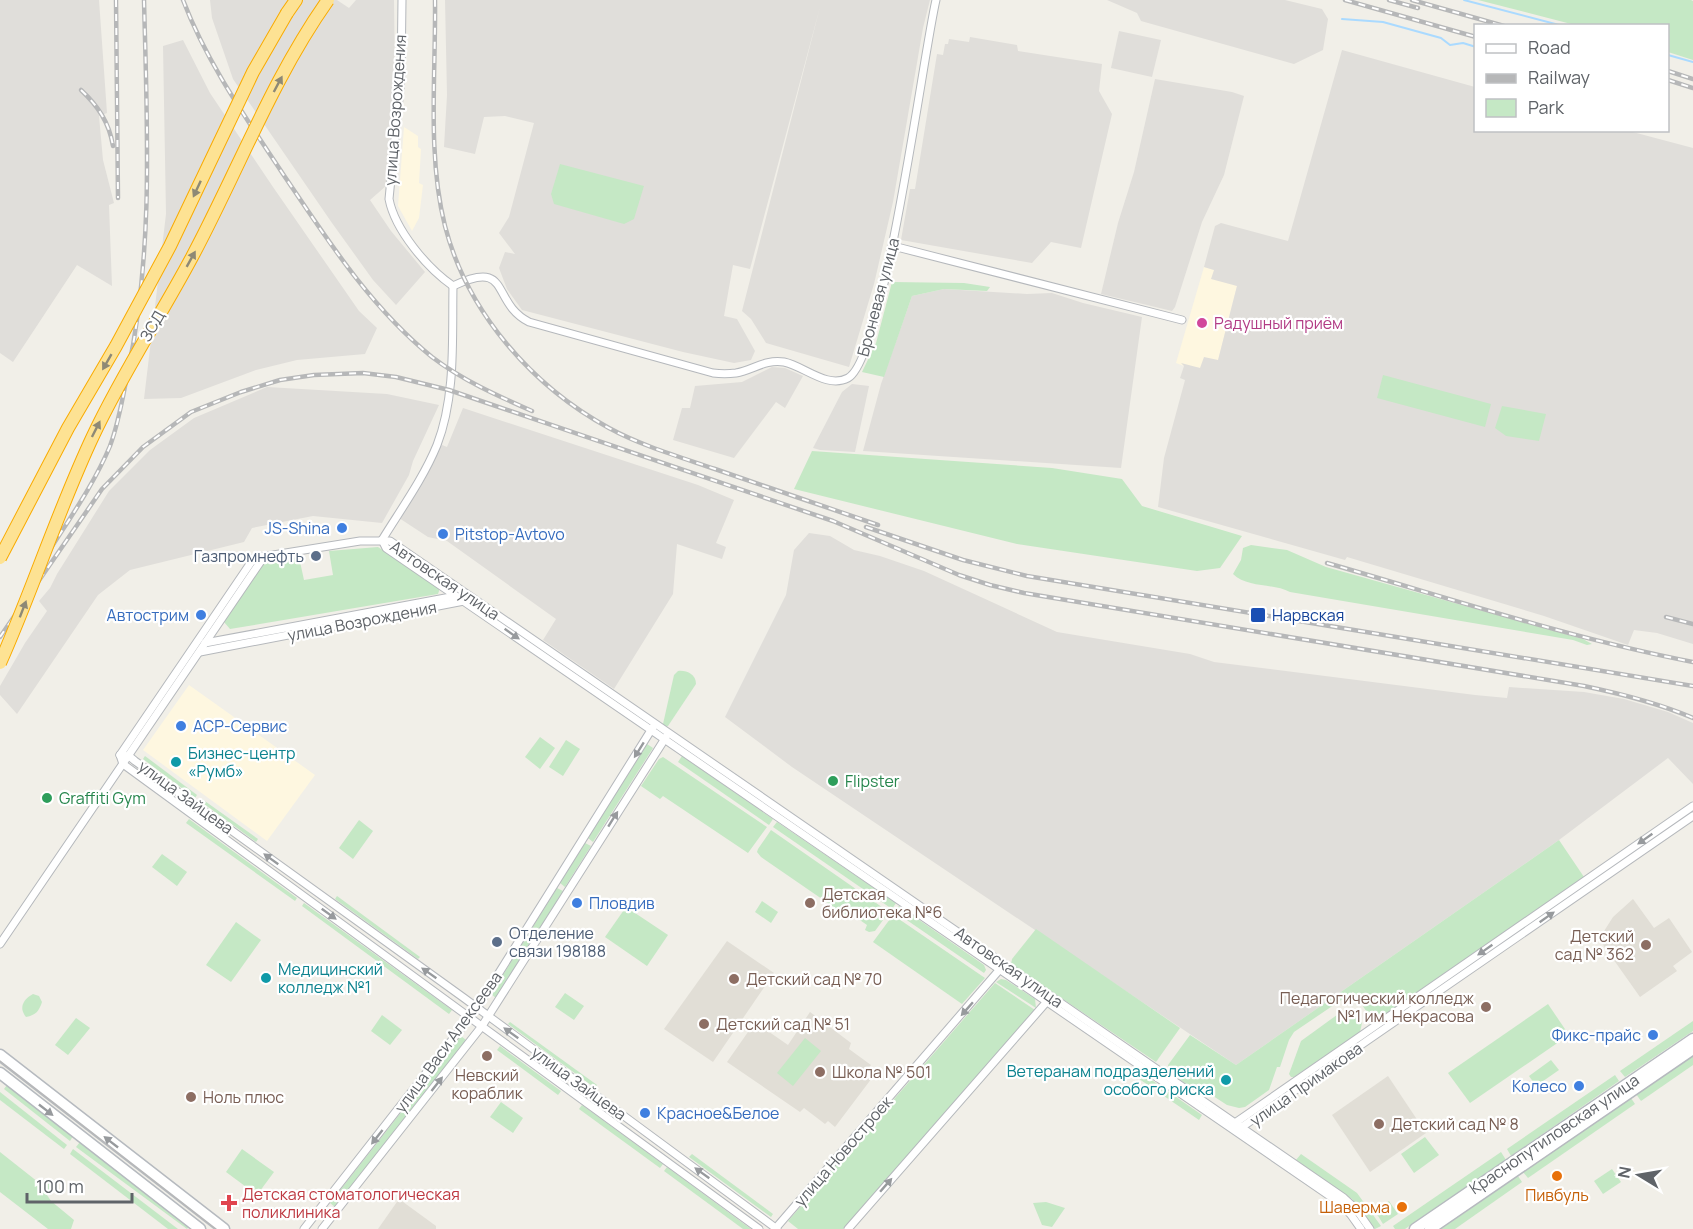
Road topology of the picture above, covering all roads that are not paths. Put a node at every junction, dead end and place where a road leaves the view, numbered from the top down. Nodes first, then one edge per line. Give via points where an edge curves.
1 (296, 0) edge
2 (328, 0) edge
3 (402, 0) edge
4 (936, 0) edge
5 (893, 246) junction
6 (453, 286) junction
7 (1182, 320) dead end
8 (382, 540) junction
9 (261, 556) junction
10 (0, 558) edge
11 (456, 596) junction
12 (471, 596) junction
13 (464, 601) junction
14 (206, 643) junction
15 (197, 649) junction
16 (0, 663) edge
17 (654, 727) junction
18 (667, 736) junction
19 (120, 755) junction
20 (129, 756) junction
21 (123, 764) junction
22 (1693, 806) edge
23 (1693, 816) edge
24 (0, 944) edge
25 (1002, 967) junction
26 (1049, 999) junction
27 (477, 1008) junction
28 (470, 1017) junction
29 (489, 1017) junction
30 (482, 1026) junction
31 (1693, 1039) edge
32 (1693, 1049) edge
33 (0, 1055) edge
34 (0, 1073) edge
35 (1234, 1127) junction
36 (1242, 1128) junction
37 (200, 1229) edge
38 (224, 1229) edge
39 (304, 1229) edge
40 (322, 1229) edge
41 (759, 1229) edge
42 (776, 1229) edge
43 (848, 1229) edge
44 (1361, 1229) edge
45 (1370, 1229) edge
46 (1415, 1229) edge
47 (1430, 1229) edge

1 -> 10 highway, ЗСД, bridge via 253,72 170,246
16 -> 2 highway, ЗСД, bridge via 93,435 192,257 308,28
3 - 6 street, улица Возрождения via 401,78 389,199 417,250
4 - 5 street, Броневая улица
5 - 6 street, Броневая улица via 861,362 853,374 836,381 781,362 723,374 693,368 529,322 512,308 492,279 484,276
5 - 7 street
6 - 8 street via 450,370 443,423 428,465
8 - 9 street
8 - 11 street, Автовская улица via 386,548
8 - 12 street, Автовская улица via 390,541
9 - 14 street
9 - 15 street via 254,558
11 - 12 street, улица Возрождения
11 - 13 street, Автовская улица
11 - 14 street, улица Возрождения
12 - 13 street, улица Возрождения
12 - 17 street, Автовская улица
13 - 15 street, улица Возрождения
13 -> 17 street, Автовская улица
14 - 15 street, улица Возрождения
15 - 19 street
15 - 20 street
17 - 18 street, Автовская улица
17 -> 27 street, улица Васи Алексеева
18 - 25 street, Автовская улица
29 -> 18 street, улица Васи Алексеева
19 - 20 street, улица Зайцева
19 - 21 street, улица Зайцева
20 - 21 street
27 -> 20 street, улица Зайцева
21 - 24 street
21 -> 28 street, улица Зайцева
22 -> 35 street, улица Примакова
36 -> 23 street, улица Примакова
25 - 26 street, Автовская улица
25 -> 42 street, улица Новостроек
26 - 35 street, Автовская улица
43 -> 26 street
27 - 28 street, улица Васи Алексеева
27 - 29 street, улица Зайцева
28 - 30 street, улица Зайцева
28 -> 39 street, улица Васи Алексеева
29 - 30 street, улица Васи Алексеева
42 -> 29 street, улица Зайцева
40 -> 30 street, улица Васи Алексеева
30 - 41 street, улица Зайцева
31 - 46 main road, Краснопутиловская улица
32 - 47 main road, Краснопутиловская улица
38 -> 33 main road
34 -> 37 main road
35 - 36 street, Автовская улица
35 - 44 street, Автовская улица via 1340,1203
36 - 45 street, Автовская улица via 1344,1198

